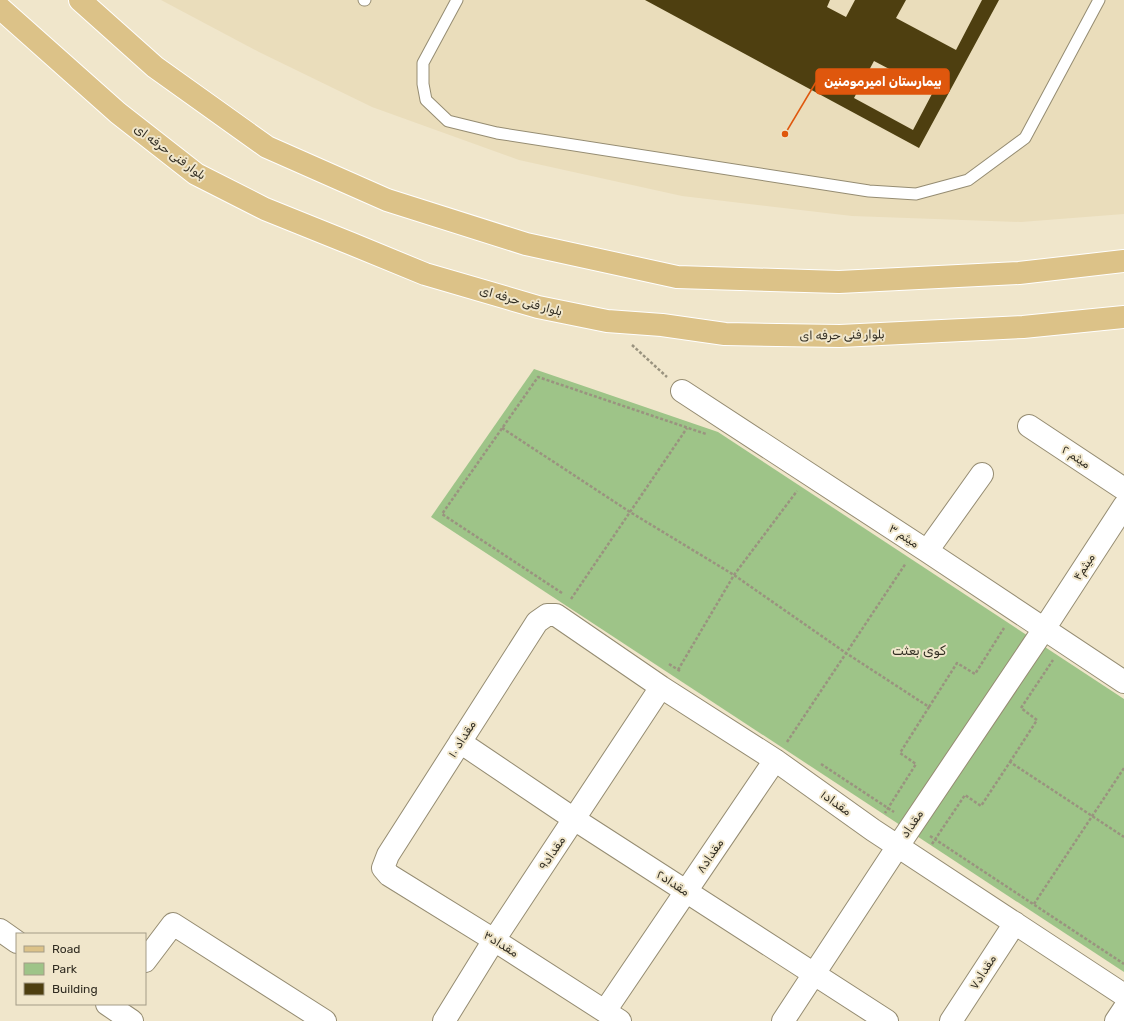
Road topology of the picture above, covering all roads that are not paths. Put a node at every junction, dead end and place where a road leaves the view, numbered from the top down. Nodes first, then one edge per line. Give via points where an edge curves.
1 (80, 0) edge
2 (457, 0) edge
3 (1099, 0) edge
4 (0, 8) edge
5 (1124, 261) edge
6 (1124, 317) edge
7 (682, 391) road end
8 (1029, 426) dead end
9 (982, 474) dead end
10 (1124, 489) edge
11 (1124, 506) edge
12 (927, 551) junction
13 (547, 615) joint
14 (1038, 637) junction
15 (1124, 682) edge
16 (661, 687) junction
17 (460, 742) junction
18 (775, 760) junction
19 (574, 819) junction
20 (898, 846) junction
21 (383, 868) joint
22 (686, 891) junction
23 (1015, 923) junction
24 (0, 930) edge
25 (494, 940) junction
26 (16, 941) edge
27 (146, 960) edge
28 (814, 974) junction
29 (1124, 995) edge
30 (110, 1005) edge
31 (1124, 1009) edge
32 (612, 1016) edge
33 (132, 1021) edge
34 (324, 1021) edge
35 (444, 1021) edge
36 (782, 1021) edge
37 (887, 1021) edge
38 (951, 1021) edge
39 (1116, 1021) edge

1 - 5 main road via 155,68 267,147 387,200 526,244 677,277 839,282 1019,273
2 - 3 lane via 423,63 426,100 448,121 497,133 869,191 916,194 968,180 1025,138
4 - 6 main road, بلوار فنی حرفه ای via 118,113 196,174 265,209 425,274 538,307 607,321 662,325 725,334 840,336 1023,327
7 - 12 street, میثم ۳
8 - 10 street, میثم ۲
9 - 12 street
11 - 14 street, میثم۴
12 - 14 street, میثم ۳
13 - 16 street, مقداد۱ via 556,615
13 - 17 street, مقداد ۱۰ via 536,622
14 - 15 street, میثم ۳
14 - 20 street, مقداد
16 - 18 street, مقداد۱
16 - 19 street, مقداد۹
17 - 19 street, مقداد۲
17 - 21 street, مقداد ۱۰ via 388,855
18 - 20 street, مقداد۱
18 - 22 street, مقداد۸
19 - 22 street, مقداد۲
19 - 25 street, مقداد۹
20 - 23 street, مقداد۱
20 - 28 street, مقداد
21 - 25 street, مقداد۳ via 389,875
22 - 28 street, مقداد۲
22 - 32 street, مقداد۸
23 - 29 street, مقداد۱
23 - 38 street, مقداد۷
24 - 26 street
25 - 32 street, مقداد۳
25 - 35 street, مقداد۹
27 - 34 street via 173,924
28 - 36 street, مقداد
28 - 37 street, مقداد۲
30 - 33 street
31 - 39 street

